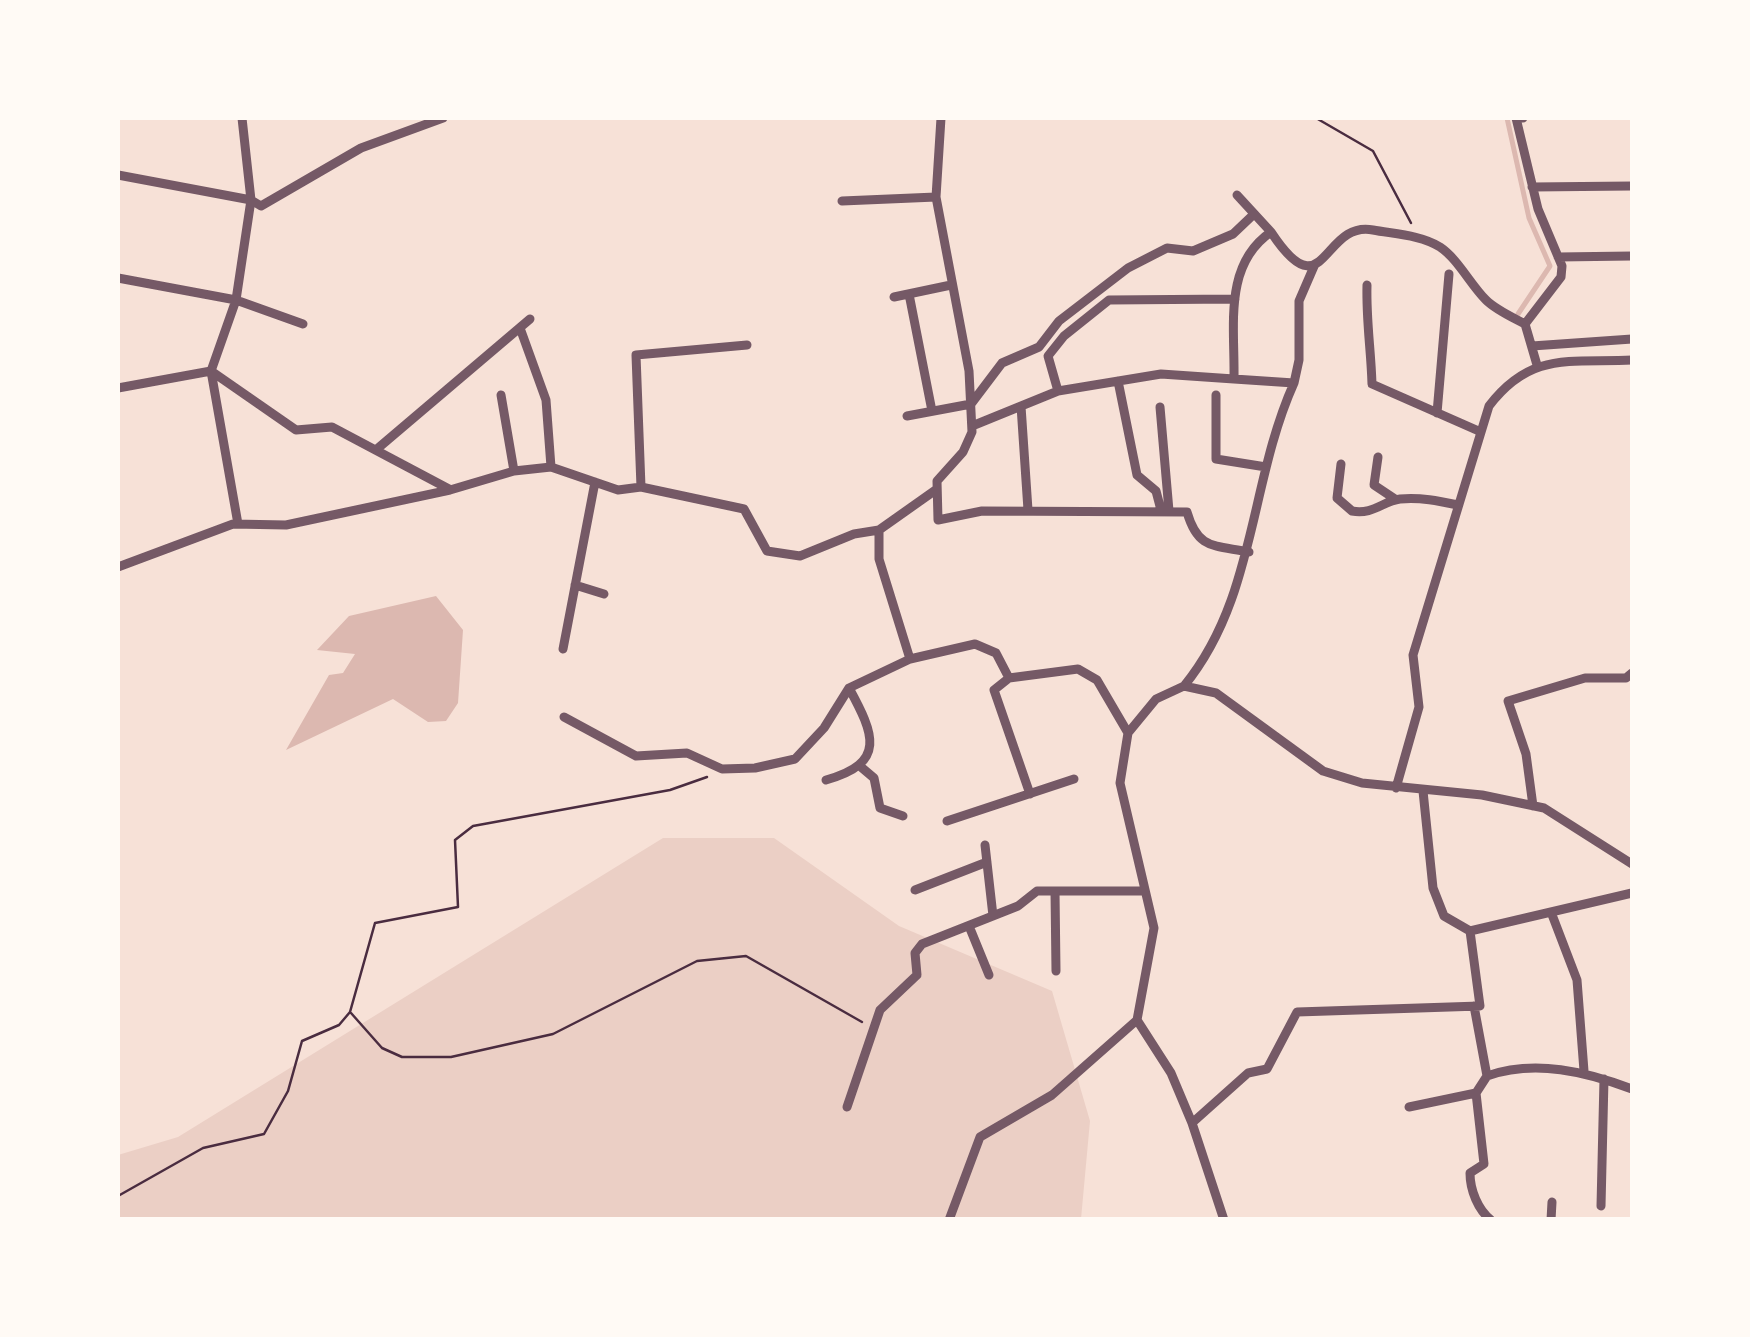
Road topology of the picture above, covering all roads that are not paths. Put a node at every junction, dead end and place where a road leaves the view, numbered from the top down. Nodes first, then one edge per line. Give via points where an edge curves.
1 (242, 118) edge
2 (443, 118) edge
3 (941, 118) edge
4 (1523, 118) edge
5 (118, 176) edge
6 (1632, 186) edge
7 (1532, 187) junction
8 (1236, 195) dead end
9 (936, 198) junction
10 (251, 200) junction
11 (842, 201) dead end
12 (1253, 215) junction
13 (1272, 232) junction
14 (1632, 256) edge
15 (1558, 257) junction
16 (1315, 264) junction
17 (1448, 274) dead end
18 (118, 278) edge
19 (951, 284) junction
20 (1367, 285) dead end
21 (910, 294) junction
22 (894, 297) dead end
23 (1235, 299) junction
24 (236, 300) junction
25 (530, 319) dead end
26 (304, 324) dead end
27 (1525, 324) junction
28 (520, 328) junction
29 (1632, 339) edge
30 (747, 345) dead end
31 (1532, 346) junction
32 (1632, 360) edge
33 (1537, 365) junction
34 (211, 371) junction
35 (1234, 379) junction
36 (1118, 381) junction
37 (1294, 383) junction
38 (118, 388) edge
39 (1058, 391) junction
40 (501, 395) dead end
41 (1216, 395) dead end
42 (971, 404) junction
43 (1021, 406) junction
44 (1160, 407) dead end
45 (932, 411) junction
46 (1436, 412) junction
47 (907, 416) dead end
48 (972, 426) junction
49 (1481, 432) junction
50 (376, 448) junction
51 (1378, 457) dead end
52 (1341, 464) dead end
53 (1266, 466) junction
54 (551, 468) junction
55 (514, 471) junction
56 (595, 482) junction
57 (641, 487) junction
58 (937, 489) junction
59 (450, 490) junction
60 (1395, 499) junction
61 (1458, 505) junction
62 (1028, 510) junction
63 (1165, 510) junction
64 (238, 524) junction
65 (880, 530) junction
66 (1249, 552) junction
67 (118, 567) edge
68 (575, 585) junction
69 (604, 594) dead end
70 (563, 649) dead end
71 (910, 659) junction
72 (1632, 673) edge
73 (1009, 678) junction
74 (1184, 686) junction
75 (849, 688) junction
76 (564, 718) dead end
77 (1128, 733) junction
78 (862, 767) junction
79 (1074, 779) dead end
80 (826, 780) dead end
81 (1396, 788) junction
82 (1424, 792) junction
83 (1030, 794) junction
84 (1532, 806) junction
85 (903, 816) dead end
86 (948, 821) dead end
87 (984, 845) dead end
88 (987, 862) junction
89 (1632, 864) edge
90 (914, 890) dead end
91 (1055, 891) junction
92 (1143, 892) junction
93 (1632, 893) edge
94 (1552, 912) junction
95 (992, 916) junction
96 (969, 926) junction
97 (1470, 930) junction
98 (1056, 971) dead end
99 (989, 976) dead end
100 (1474, 1006) junction
101 (1137, 1020) junction
102 (1584, 1071) junction
103 (1487, 1076) junction
104 (1604, 1079) junction
105 (1632, 1090) edge
106 (1476, 1093) junction
107 (847, 1106) dead end
108 (1409, 1107) dead end
109 (1192, 1124) junction
110 (1552, 1202) dead end
111 (1600, 1206) dead end
112 (949, 1220) edge
113 (1224, 1220) edge
114 (1491, 1220) edge
115 (1551, 1220) edge

1 - 10 street
2 - 10 street via 361,148 262,206
3 - 9 street
4 - 7 street via 1516,118
5 - 10 street
6 - 7 street
7 - 15 street
8 - 12 street
9 - 11 street
9 - 19 street
10 - 24 street
12 - 13 street
12 - 42 street via 1234,234 1193,250 1167,248 1128,268 1059,321 1039,346 1002,363
13 - 16 street via 1290,260
13 - 23 street via 1251,246
14 - 15 street
15 - 27 street via 1561,277
16 - 27 street via 1348,232 1364,228 1425,240 1443,249 1488,303
16 - 37 street via 1299,301
17 - 46 street
18 - 24 street
19 - 21 street
19 - 42 street
20 - 46 street via 1372,384
21 - 22 street
21 - 45 street
23 - 35 street
23 - 39 street via 1109,300 1048,356
24 - 26 street
24 - 34 street
25 - 28 street
27 - 31 street
28 - 50 street
28 - 54 street via 546,400
29 - 31 street
30 - 57 street via 636,355
31 - 33 street
32 - 33 street
33 - 49 street via 1506,384
34 - 38 street
34 - 50 street via 296,430 332,427
34 - 64 street
35 - 36 street via 1161,374
35 - 37 street
36 - 39 street
36 - 63 street via 1137,475
37 - 53 street
39 - 43 street
40 - 55 street
41 - 53 street via 1216,459
42 - 45 street
42 - 48 street
43 - 48 street
43 - 62 street
44 - 63 street
45 - 47 street
46 - 49 street
48 - 58 street via 964,452 946,466
49 - 61 street
50 - 59 street
51 - 60 street via 1374,485
52 - 60 street via 1337,498 1352,512 1381,509
53 - 66 street
54 - 55 street
54 - 56 street
55 - 59 street
56 - 57 street via 618,490
56 - 68 street
57 - 65 street via 744,508 767,551 800,556
58 - 62 street via 938,520
58 - 65 street
59 - 64 street via 286,525
60 - 61 street
61 - 81 street via 1412,655 1419,707
62 - 63 street
63 - 66 street via 1186,512 1204,543
64 - 67 street
65 - 71 street via 878,559
66 - 74 street via 1228,612
68 - 69 street
68 - 70 street
71 - 73 street via 975,644 996,652
71 - 75 street
72 - 84 street via 1585,678 1508,700 1526,754
73 - 77 street via 1078,668 1096,680
73 - 83 street via 994,690
74 - 77 street via 1156,699
74 - 81 street via 1216,692 1322,771
75 - 76 street via 795,759 722,769 687,753 636,756
75 - 78 street via 870,732
77 - 92 street via 1120,783
78 - 80 street
78 - 85 street via 874,778 880,808
79 - 83 street
81 - 82 street
82 - 84 street
82 - 97 street via 1433,888 1444,916
83 - 86 street
84 - 89 street
87 - 88 street
88 - 90 street
88 - 95 street
91 - 92 street
91 - 95 street via 1037,892
91 - 98 street
92 - 101 street via 1154,928
93 - 94 street
94 - 97 street
94 - 102 street via 1578,980
95 - 96 street
96 - 99 street
96 - 107 street via 914,953 918,975 880,1010
97 - 100 street via 1480,1006
100 - 103 street
100 - 109 street via 1296,1012 1267,1068 1248,1073
101 - 109 street
101 - 112 street via 1052,1095 980,1137
102 - 103 street via 1503,1070
102 - 104 street
103 - 106 street
104 - 105 street
104 - 111 street
106 - 108 street
106 - 114 street via 1484,1164 1470,1173 1470,1184
109 - 113 street
110 - 115 street

